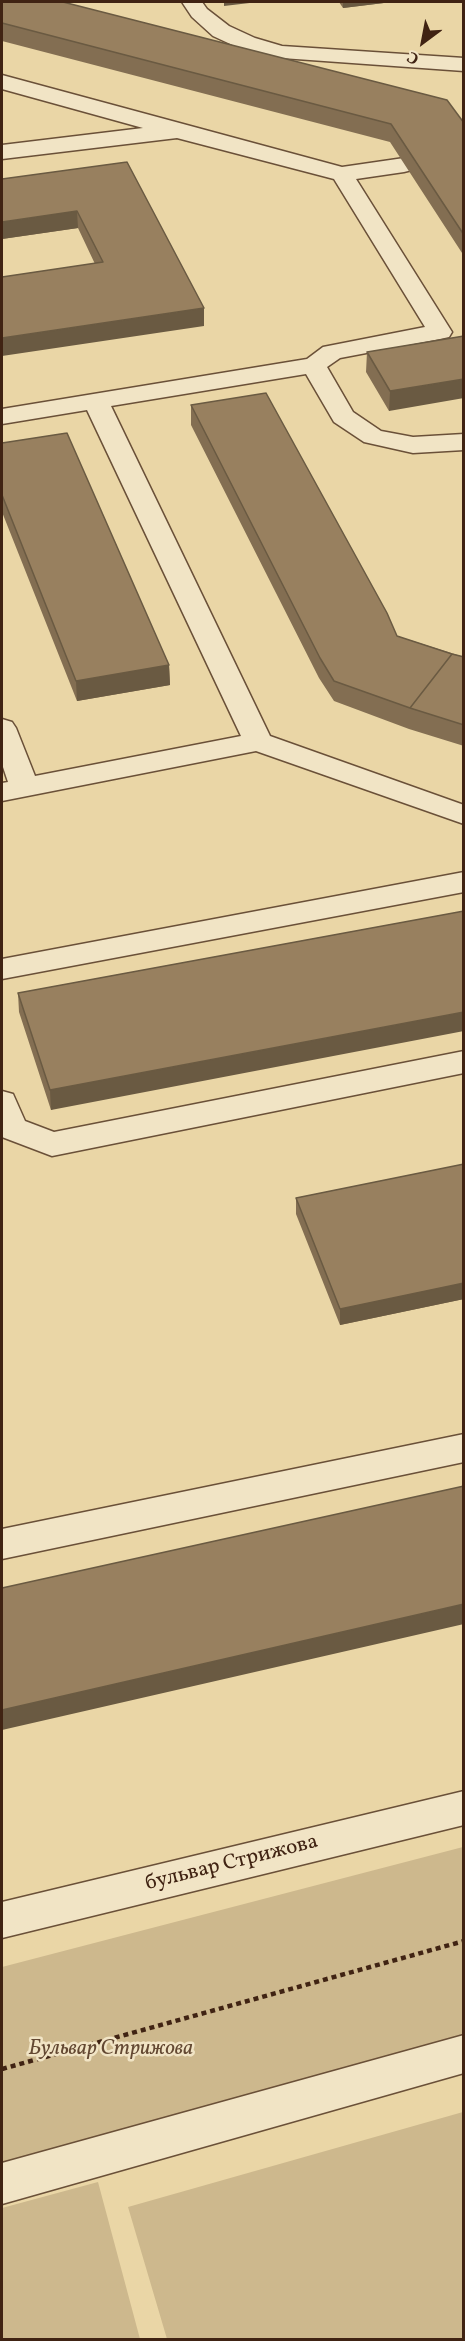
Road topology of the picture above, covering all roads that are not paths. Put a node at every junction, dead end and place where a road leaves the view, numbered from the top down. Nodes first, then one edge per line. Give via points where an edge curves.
1 (192, 2) edge
2 (464, 65) edge
3 (2, 82) edge
4 (177, 131) junction
5 (2, 152) edge
6 (404, 165) edge
7 (342, 174) junction
8 (314, 365) junction
9 (96, 401) junction
10 (2, 416) edge
11 (464, 442) edge
12 (2, 728) edge
13 (258, 742) junction
14 (13, 790) edge
15 (464, 815) edge
16 (464, 882) edge
17 (2, 969) edge
18 (464, 1062) edge
19 (2, 1102) edge
20 (464, 1448) edge
21 (2, 1544) edge
22 (464, 1808) edge
23 (2, 1920) edge
24 (464, 2054) edge
25 (2, 2184) edge

1 - 2 street via 221,31 282,52
3 - 4 street
4 - 5 street
4 - 7 street
6 - 7 street
7 - 8 street via 440,332 332,352
8 - 9 street
8 - 11 street via 343,417 373,437 413,446
9 - 10 street
9 - 13 street
12 - 14 street
13 - 14 street
13 - 15 street
16 - 17 street
18 - 19 street via 52,1144 12,1128
20 - 21 street
22 - 23 street, бульвар Стрижова
24 - 25 street

